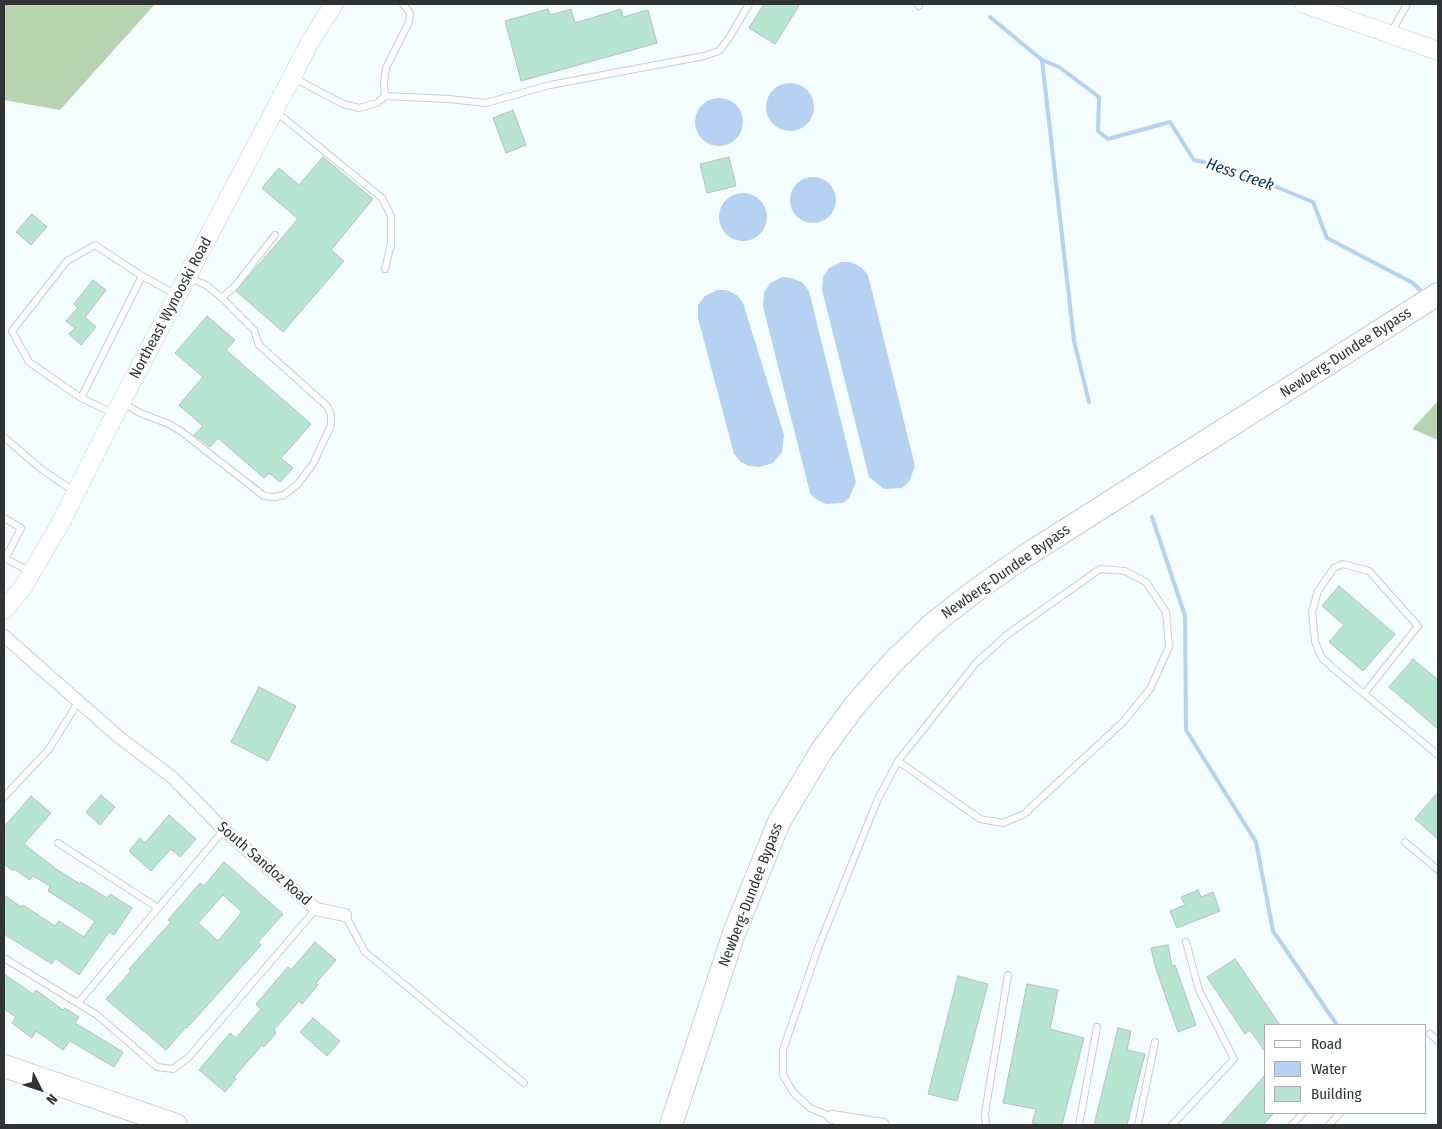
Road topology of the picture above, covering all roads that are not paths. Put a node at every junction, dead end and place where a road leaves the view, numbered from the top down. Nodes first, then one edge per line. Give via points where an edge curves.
1 (334, 4) edge
2 (403, 4) edge
3 (749, 4) edge
4 (1304, 4) edge
5 (1407, 4) edge
6 (1390, 34) junction
7 (1438, 51) edge
8 (292, 77) junction
9 (385, 96) junction
10 (274, 110) junction
11 (275, 235) dead end
12 (385, 269) dead end
13 (142, 276) junction
14 (188, 278) junction
15 (1438, 294) edge
16 (178, 296) junction
17 (222, 298) junction
18 (81, 398) junction
19 (118, 409) junction
20 (4, 437) edge
21 (76, 493) junction
22 (4, 518) edge
23 (4, 559) edge
24 (32, 573) junction
25 (4, 610) edge
26 (4, 636) edge
27 (1364, 694) junction
28 (78, 702) junction
29 (1438, 755) edge
30 (898, 761) junction
31 (4, 797) edge
32 (224, 830) junction
33 (1405, 842) dead end
34 (58, 843) dead end
35 (1438, 870) edge
36 (158, 908) junction
37 (316, 909) junction
38 (345, 914) joint
39 (1186, 942) dead end
40 (4, 958) edge
41 (1008, 975) dead end
42 (78, 1003) junction
43 (1096, 1027) dead end
44 (1430, 1034) dead end
45 (1438, 1041) edge
46 (1155, 1042) dead end
47 (4, 1066) edge
48 (524, 1083) dead end
49 (1302, 1114) edge
50 (1339, 1114) edge
51 (832, 1116) joint
52 (851, 1123) edge
53 (176, 1125) edge
54 (671, 1125) edge
55 (883, 1125) edge
56 (986, 1125) edge
57 (1079, 1125) edge
58 (1138, 1125) edge
59 (1172, 1125) edge
60 (1292, 1125) edge
61 (1329, 1125) edge

1 - 8 main road, Northeast Wynooski Road
2 - 9 lane via 410,13 409,22 386,68
3 - 9 lane via 719,51 704,56 550,85 486,104
4 - 6 main road
5 - 6 lane
6 - 7 main road
8 - 9 lane via 343,104 359,108 377,103
8 - 10 main road, Northeast Wynooski Road
10 - 12 lane via 382,198 391,216 391,244
10 - 14 main road, Northeast Wynooski Road
11 - 17 lane
13 - 16 lane
13 - 18 lane
13 - 18 lane via 95,245 67,260 12,331 28,362
14 - 16 main road, Northeast Wynooski Road
14 - 17 lane via 206,285
15 - 54 highway, Newberg-Dundee Bypass via 1082,519 979,588 894,661 822,750 779,822 734,933
16 - 19 main road, Northeast Wynooski Road
17 - 19 lane via 254,330 259,345 327,406 331,415 331,425 313,464 297,485 284,495 275,498 264,496 169,424
18 - 19 lane
19 - 21 main road, Northeast Wynooski Road
20 - 21 lane via 41,469
21 - 24 main road, Northeast Wynooski Road
22 - 23 lane via 21,528
23 - 24 lane
24 - 25 main road, Northeast Wynooski Road
26 - 28 street, South Sandoz Road
27 - 27 lane via 1321,657 1315,641 1312,612 1318,591 1334,568 1343,564 1369,571 1418,626
27 - 29 lane
28 - 31 lane via 49,749
28 - 32 street, South Sandoz Road via 173,778
30 - 30 lane via 976,664 1008,634 1100,569 1125,571 1146,582 1166,612 1169,647 1150,689 1123,722 1024,814 1003,823 980,820
30 - 51 lane via 877,800 818,948 783,1050 783,1075 793,1092 810,1108
32 - 36 lane
32 - 37 street, South Sandoz Road
33 - 35 lane
34 - 36 lane
36 - 42 lane
37 - 38 street, South Sandoz Road
37 - 42 lane via 189,1057 173,1069 157,1067 97,1015
38 - 48 lane, South Sandoz Road via 366,952
39 - 59 lane via 1199,990 1234,1059
40 - 42 lane
41 - 56 lane via 984,1113
43 - 57 lane
44 - 45 lane
46 - 58 lane
47 - 53 highway
49 - 60 lane
50 - 61 lane
51 - 52 street
52 - 55 street

